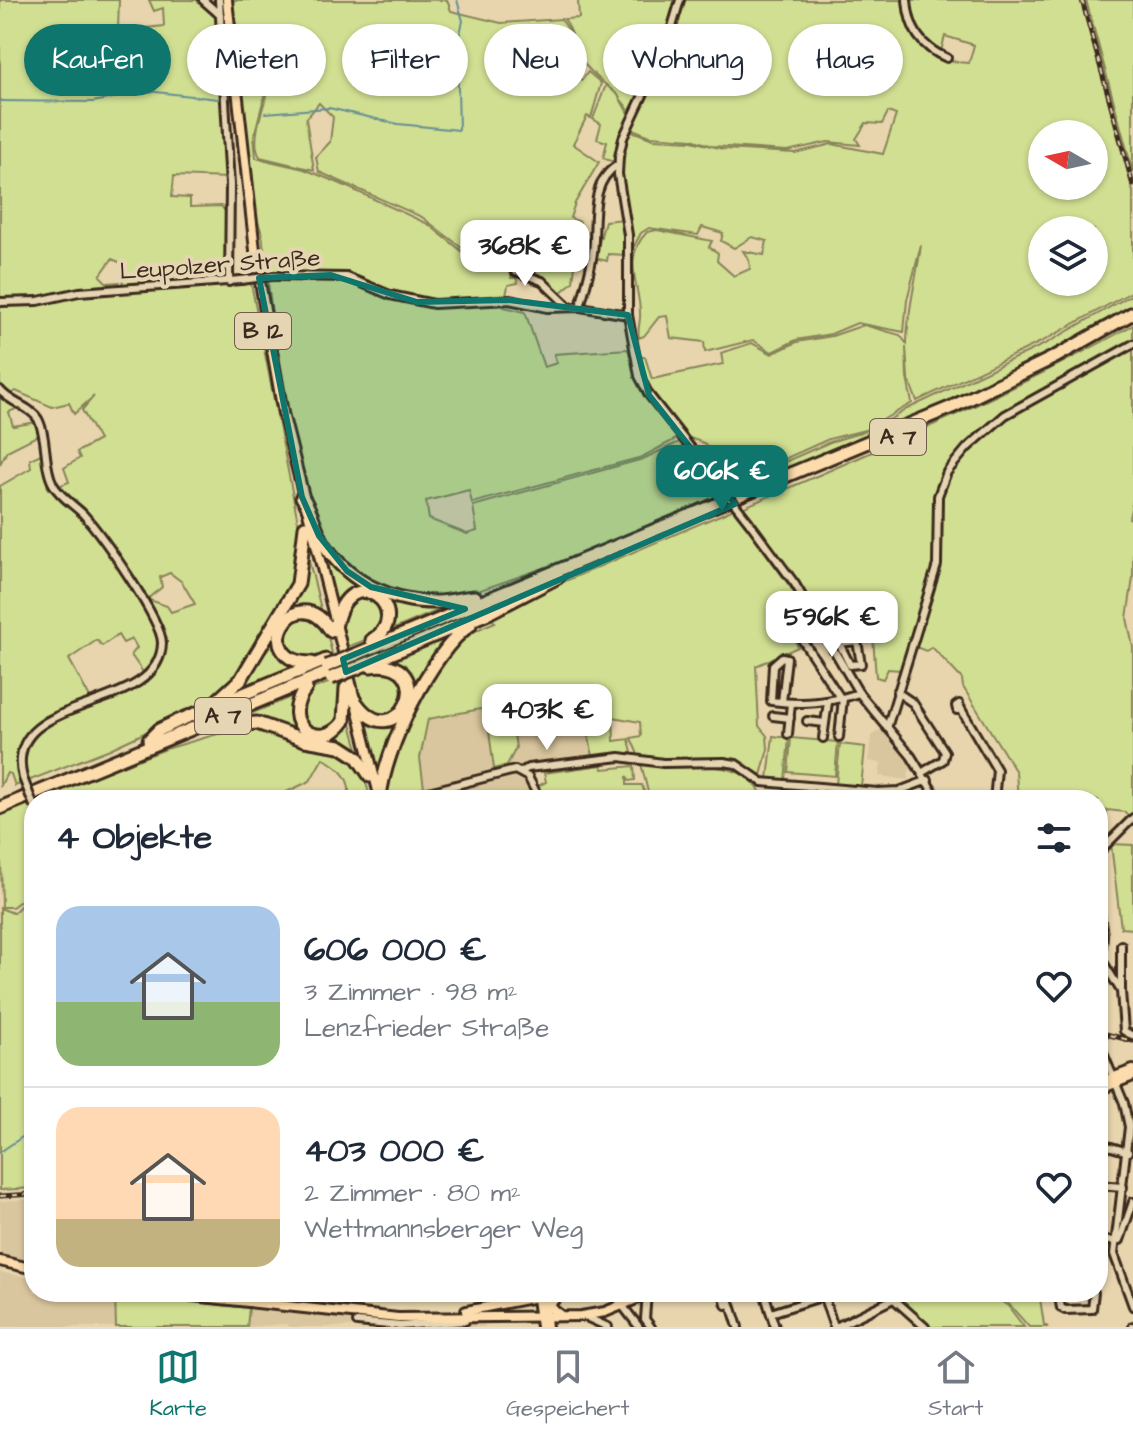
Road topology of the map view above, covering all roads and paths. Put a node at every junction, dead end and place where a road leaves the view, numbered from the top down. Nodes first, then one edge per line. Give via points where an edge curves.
1 (203, 0) edge
2 (219, 0) edge
3 (227, 0) edge
4 (680, 0) edge
5 (907, 0) edge
6 (220, 15) junction
7 (229, 24) edge
8 (947, 58) dead end
9 (234, 96) edge
10 (235, 96) edge
11 (618, 165) junction
12 (515, 271) dead end
13 (229, 282) junction
14 (0, 302) edge
15 (568, 306) junction
16 (580, 307) junction
17 (1133, 313) edge
18 (628, 315) junction
19 (1133, 320) edge
20 (1133, 344) edge
21 (0, 390) edge
22 (302, 497) junction
23 (305, 527) junction
24 (559, 573) junction
25 (475, 597) junction
26 (486, 614) junction
27 (333, 630) junction
28 (799, 635) dead end
29 (826, 639) junction
30 (372, 640) junction
31 (839, 643) junction
32 (354, 658) junction
33 (326, 668) junction
34 (306, 688) junction
35 (346, 688) junction
36 (897, 692) junction
37 (859, 693) junction
38 (353, 698) junction
39 (842, 698) junction
40 (782, 702) junction
41 (828, 702) junction
42 (791, 703) junction
43 (209, 708) junction
44 (961, 709) dead end
45 (773, 716) dead end
46 (790, 718) junction
47 (807, 721) dead end
48 (825, 723) junction
49 (217, 726) junction
50 (887, 728) junction
51 (788, 734) dead end
52 (839, 737) dead end
53 (823, 738) dead end
54 (149, 740) junction
55 (118, 760) junction
56 (1005, 768) dead end
57 (997, 771) junction
58 (521, 772) junction
59 (923, 772) junction
60 (370, 776) junction
61 (928, 780) junction
62 (820, 788) joint
63 (24, 790) edge
64 (25, 790) edge
65 (28, 790) edge
66 (44, 790) edge
67 (375, 790) edge
68 (377, 790) edge
69 (381, 790) edge
70 (443, 790) edge
71 (535, 790) edge
72 (848, 790) edge
73 (896, 790) edge
74 (933, 790) edge
75 (995, 790) edge
76 (24, 798) edge
77 (0, 800) edge
78 (0, 808) edge
79 (1133, 818) edge
80 (1108, 843) edge
81 (1121, 945) dead end
82 (1108, 971) edge
83 (1121, 991) junction
84 (1133, 1036) edge
85 (1108, 1063) joint
86 (1130, 1074) edge
87 (1114, 1079) junction
88 (1108, 1080) edge
89 (1108, 1083) edge
90 (1121, 1095) junction
91 (1108, 1146) edge
92 (1128, 1152) junction
93 (1108, 1186) edge
94 (1123, 1187) junction
95 (1133, 1202) edge
96 (1108, 1242) edge
97 (1116, 1242) junction
98 (0, 1264) edge
99 (24, 1270) edge
100 (225, 1302) edge
101 (277, 1302) edge
102 (519, 1302) edge
103 (530, 1302) edge
104 (537, 1302) edge
105 (552, 1302) edge
106 (620, 1302) edge
107 (629, 1302) edge
108 (648, 1302) edge
109 (728, 1302) edge
110 (767, 1302) edge
111 (801, 1302) edge
112 (826, 1302) edge
113 (888, 1302) edge
114 (896, 1302) edge
115 (1060, 1302) edge
116 (1094, 1302) edge
117 (622, 1305) junction
118 (1133, 1306) edge
119 (771, 1313) junction
120 (523, 1314) junction
121 (544, 1315) junction
122 (565, 1316) junction
123 (583, 1316) junction
124 (483, 1317) edge
125 (357, 1321) edge
126 (854, 1324) edge
127 (540, 1327) edge
128 (548, 1327) edge
129 (608, 1327) edge
130 (639, 1327) edge
131 (651, 1327) edge
132 (736, 1327) edge
133 (775, 1327) edge
134 (835, 1327) edge
135 (925, 1327) edge

1 - 6 street
2 - 6 street
3 - 7 main road, B 12
4 - 11 street via 667,44 623,138
5 - 8 street via 919,39
6 - 13 street
9 - 23 main road, B 12 via 254,275
10 - 22 main road, B 12 via 264,307
11 - 16 street via 597,198 594,247
11 - 18 street via 628,235
12 - 15 street via 542,281
13 - 14 street, Leupolzer Straße
13 - 15 street, Leupolzer Straße, bridge via 273,276 347,277 390,295 434,304 509,300 548,308
15 - 16 street, Leupolzer Straße
16 - 18 street, Leupolzer Straße
17 - 24 highway, A 7 via 952,407
18 - 29 street, bridge via 639,376 649,395 795,584
19 - 24 highway, A 7 via 954,413
20 - 36 street via 1005,415 947,472 938,496 937,565
21 - 65 street, bridge via 36,416 54,486 86,518 155,617 162,639 157,662 141,681 44,718 30,729 18,756
22 - 25 highway via 326,548 371,587 421,602
22 - 27 main road, B 12
23 - 27 main road, B 12
23 - 43 highway, A 7 via 298,584 241,679
24 - 25 highway
24 - 26 highway
24 - 32 highway, A 7
25 - 30 highway
26 - 32 highway
26 - 69 highway via 439,656 386,761
27 - 30 highway via 346,597 372,593 385,604 389,619 383,633
27 - 33 highway via 320,617 295,613 279,637 283,652 295,662
27 - 35 main road, B 12
27 - 38 main road, B 12
28 - 39 street
29 - 31 street via 834,637
29 - 37 street
30 - 32 highway
31 - 31 street via 860,643 861,664 850,665
32 - 33 highway
32 - 33 highway, bridge
32 - 38 highway via 398,670 408,681 410,698 396,717 381,721 368,717
33 - 34 highway
33 - 43 highway, A 7
33 - 54 highway, A 7
33 - 55 highway, A 7
34 - 35 highway via 296,704 296,717 303,729 320,736 333,733 344,721
34 - 49 highway
35 - 60 main road, B 12
36 - 50 street
36 - 59 street via 913,703 945,752 943,760
37 - 39 street
37 - 50 street
38 - 68 main road, B 12
39 - 41 street
39 - 52 street
40 - 40 street via 770,698 774,663 787,658
40 - 42 street
41 - 42 street
41 - 48 street
42 - 46 street
43 - 54 highway, A 7 via 159,730
44 - 57 street
45 - 46 street
46 - 51 street
47 - 48 street
48 - 53 street
49 - 55 highway
49 - 60 highway via 257,723 340,746 357,757
50 - 59 street
54 - 64 highway, A 7
55 - 66 highway, A 7
56 - 57 street
57 - 75 street
58 - 62 street via 620,757 724,762 762,782
58 - 70 street
58 - 71 street
59 - 61 street
60 - 67 main road, B 12
61 - 73 street
61 - 74 street
62 - 72 street
63 - 77 highway, A 7
76 - 78 highway, A 7
79 - 80 street
81 - 83 street
82 - 83 street
83 - 84 street via 1124,1031
85 - 86 street
85 - 87 street
86 - 87 main road
86 - 90 street
87 - 88 main road
87 - 89 main road
87 - 90 street
90 - 92 street via 1129,1127
91 - 92 street
92 - 94 street
93 - 94 street
94 - 97 street
95 - 97 street via 1123,1236
96 - 97 street
97 - 118 street via 1117,1265
98 - 99 main road
100 - 125 main road
101 - 124 main road via 400,1315
102 - 124 main road
103 - 120 main road
104 - 121 main road
105 - 122 main road via 552,1309
106 - 117 street
107 - 117 main road
108 - 131 street via 645,1319
109 - 132 street
110 - 119 street
111 - 119 street
112 - 134 street
113 - 126 street
114 - 135 street
115 - 116 street via 1065,1310 1094,1308
117 - 123 main road
117 - 130 street
119 - 133 street
120 - 121 main road
120 - 124 main road
120 - 127 main road
121 - 122 main road
121 - 127 main road
121 - 128 main road
122 - 123 main road
122 - 128 main road
123 - 129 street
124 - 125 main road
126 - 134 street

